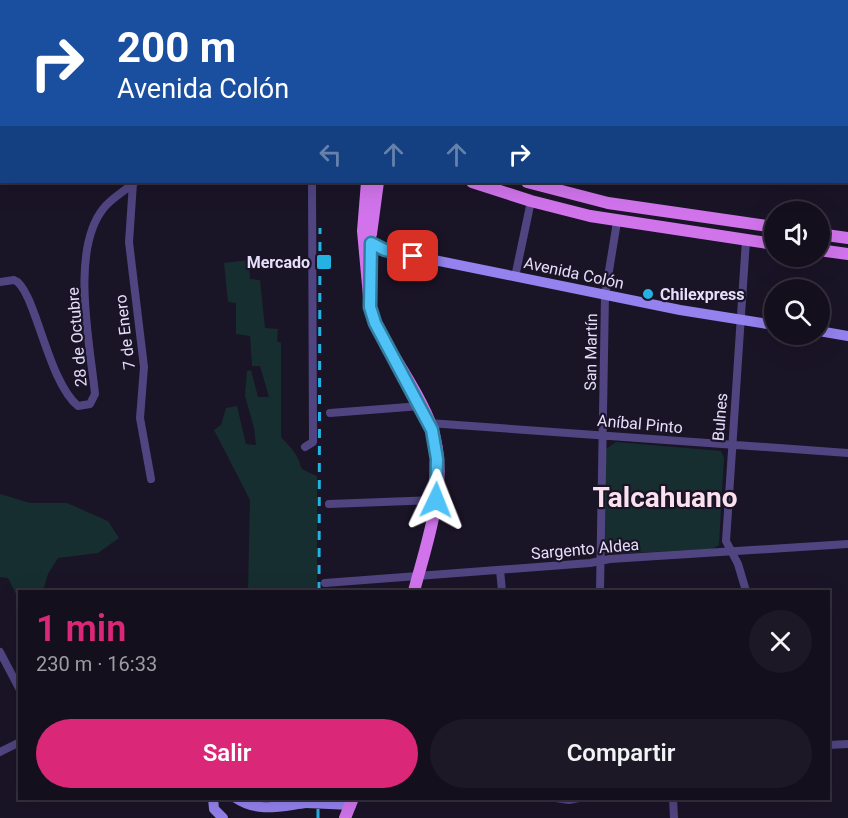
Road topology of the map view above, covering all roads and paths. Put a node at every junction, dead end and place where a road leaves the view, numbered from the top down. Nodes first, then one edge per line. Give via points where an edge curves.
1 (133, 183) edge
2 (134, 183) edge
3 (312, 183) edge
4 (367, 183) edge
5 (378, 183) edge
6 (475, 183) edge
7 (531, 183) edge
8 (531, 201) junction
9 (633, 206) junction
10 (617, 222) junction
11 (739, 222) junction
12 (764, 226) edge
13 (830, 236) edge
14 (848, 238) edge
15 (367, 239) junction
16 (746, 240) junction
17 (764, 243) edge
18 (830, 252) edge
19 (848, 254) edge
20 (515, 277) junction
21 (0, 282) edge
22 (605, 295) junction
23 (740, 320) junction
24 (764, 324) edge
25 (830, 333) edge
26 (848, 336) edge
27 (421, 406) junction
28 (330, 413) dead end
29 (429, 423) junction
30 (603, 434) junction
31 (731, 445) junction
32 (305, 447) dead end
33 (848, 453) edge
34 (151, 478) dead end
35 (436, 500) junction
36 (329, 504) dead end
37 (848, 544) edge
38 (730, 553) junction
39 (600, 561) junction
40 (500, 570) junction
41 (417, 577) junction
42 (325, 583) dead end
43 (414, 590) edge
44 (502, 590) edge
45 (600, 590) edge
46 (746, 590) edge
47 (0, 652) edge
48 (18, 686) edge
49 (18, 743) edge
50 (848, 744) edge
51 (830, 745) edge
52 (0, 752) edge
53 (213, 800) edge
54 (239, 800) edge
55 (673, 800) edge
56 (352, 801) edge
57 (224, 818) edge
58 (345, 818) edge
59 (674, 818) edge

1 - 21 street, 28 de Octubre via 104,208 90,237 85,275 95,394 90,404 78,406 70,399 45,349 24,286 14,280
2 - 34 street, 7 de Enero via 129,242 144,367 140,418
3 - 32 street via 313,442
4 - 15 main road
5 - 15 main road
6 - 8 main road
7 - 9 main road via 588,199
8 - 10 main road
8 - 20 street
9 - 10 main road
9 - 11 main road
10 - 16 main road
10 - 22 street, San Martín
11 - 12 main road
11 - 16 main road
13 - 14 main road
15 - 20 main road, Avenida Colón via 385,250
15 - 27 main road via 370,307 375,323
16 - 17 main road
16 - 23 street, Bulnes
18 - 19 main road
20 - 22 main road, Avenida Colón
22 - 23 main road, Avenida Colón
22 - 30 street, San Martín
23 - 24 main road, Avenida Colón
23 - 31 street, Bulnes
25 - 26 main road
27 - 28 street
27 - 29 main road
29 - 30 street, Aníbal Pinto
29 - 35 main road via 436,448
30 - 31 street, Aníbal Pinto
30 - 39 street, San Martín
31 - 33 street, Aníbal Pinto
31 - 38 street, Bulnes via 726,541
35 - 36 street
35 - 41 main road
37 - 38 street, Sargento Aldea
38 - 39 street, Sargento Aldea
38 - 46 street, Bulnes via 738,564
39 - 40 street, Sargento Aldea
39 - 45 street, San Martín
40 - 41 street, Sargento Aldea
40 - 44 street
41 - 42 street, Sargento Aldea
41 - 43 main road
47 - 48 street
49 - 52 street
50 - 51 street
53 - 57 main road via 214,809
54 - 56 main road, bridge via 258,808
55 - 59 street
56 - 58 main road

